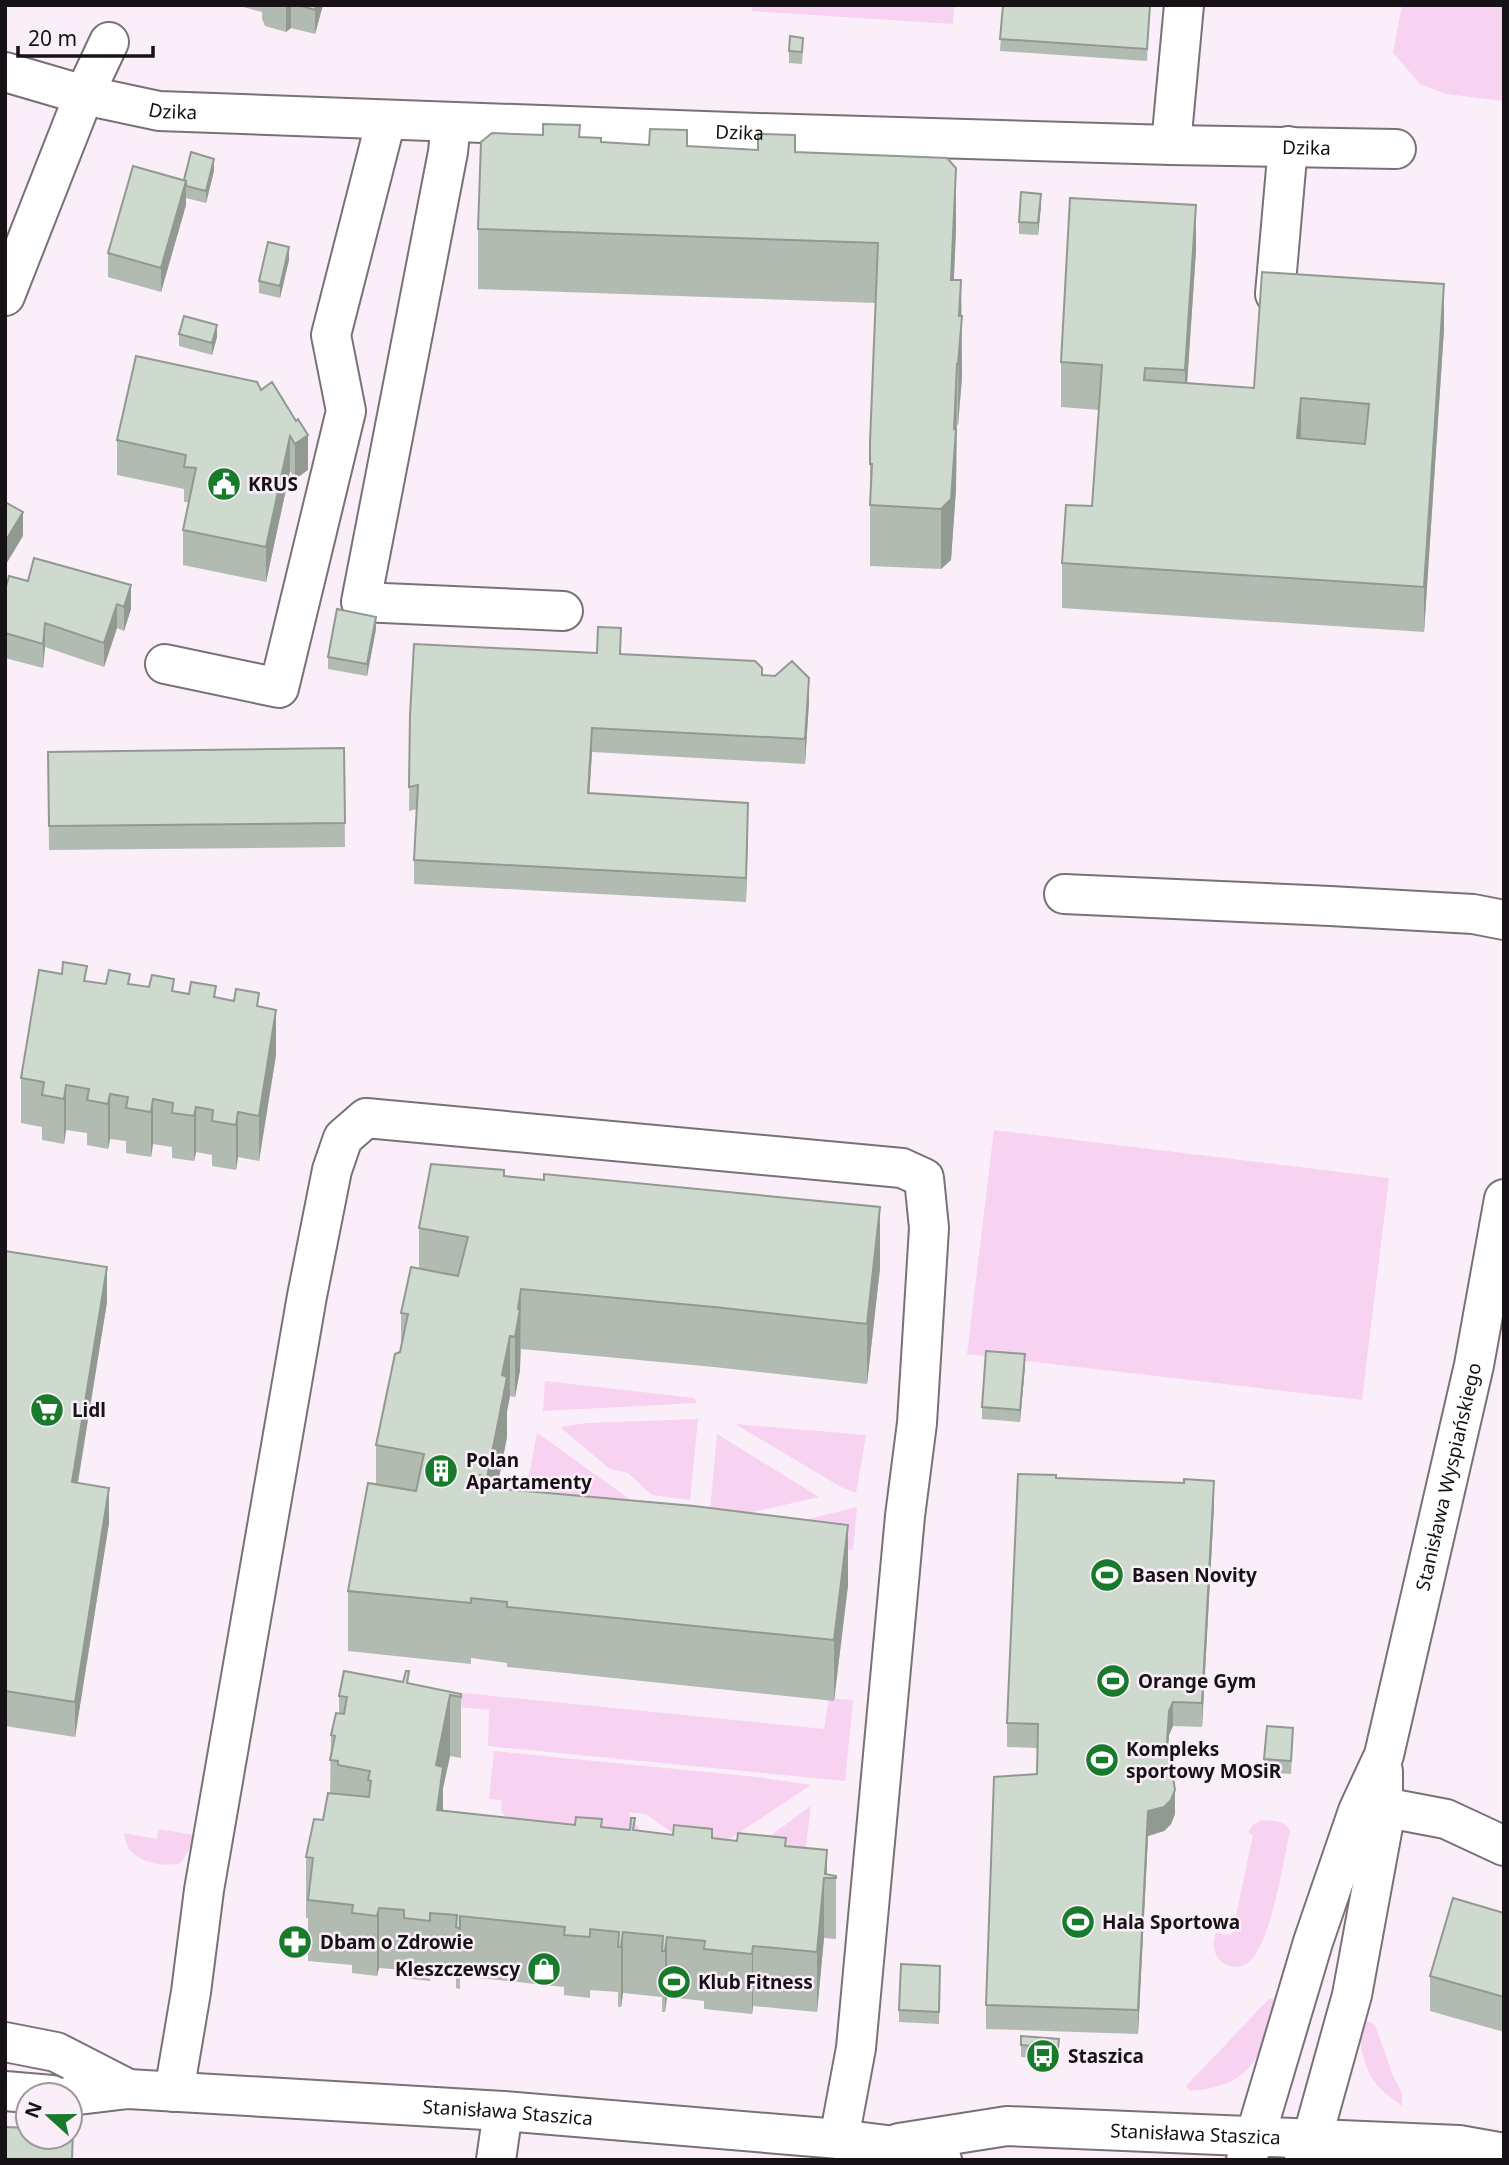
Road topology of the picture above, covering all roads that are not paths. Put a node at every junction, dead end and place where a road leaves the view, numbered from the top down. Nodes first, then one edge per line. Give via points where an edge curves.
1 (1184, 5) edge
2 (109, 42) dead end
3 (5, 72) edge
4 (84, 95) junction
5 (386, 120) junction
6 (451, 123) junction
7 (1171, 145) junction
8 (1288, 146) junction
9 (1396, 149) dead end
10 (1275, 294) edge
11 (5, 296) edge
12 (563, 611) dead end
13 (165, 664) dead end
14 (1065, 894) dead end
15 (1504, 920) edge
16 (1504, 1199) edge
17 (1372, 1805) junction
18 (1504, 1846) edge
19 (5, 2042) edge
20 (128, 2088) junction
21 (174, 2092) junction
22 (84, 2094) edge
23 (503, 2110) junction
24 (839, 2138) junction
25 (887, 2145) junction
26 (1251, 2148) edge
27 (1308, 2149) edge
28 (1504, 2153) edge
29 (496, 2160) edge
30 (942, 2160) edge

1 - 7 street
2 - 4 street
3 - 4 street, Dzika
4 - 5 street, Dzika via 159,111
4 - 11 street
5 - 6 street, Dzika
5 - 13 street via 331,335 346,411 279,688
6 - 7 street, Dzika
6 - 12 street via 361,602
7 - 8 street, Dzika
8 - 9 street, Dzika
8 - 10 street
14 - 15 street via 1473,914
16 - 17 street, Stanisława Wyspiańskiego via 1474,1365
17 - 18 street via 1446,1819
17 - 26 street, Stanisława Wyspiańskiego via 1313,1942
17 - 27 street, Stanisława Wyspiańskiego via 1383,1826 1352,1995
19 - 20 street, Stanisława Staszica via 56,2052
20 - 21 street, Stanisława Staszica
20 - 22 street, Stanisława Staszica
21 - 23 street, Stanisława Staszica
21 - 24 street via 204,1890 307,1296 332,1170 343,1138 366,1118 902,1168 924,1178 929,1228 917,1423 856,2048
23 - 24 street, Stanisława Staszica
23 - 29 street
24 - 25 street, Stanisława Staszica
25 - 26 street, Stanisława Staszica via 1007,2126
25 - 30 street, Stanisława Staszica
26 - 27 street, Stanisława Staszica
27 - 28 street, Stanisława Staszica via 1460,2144

